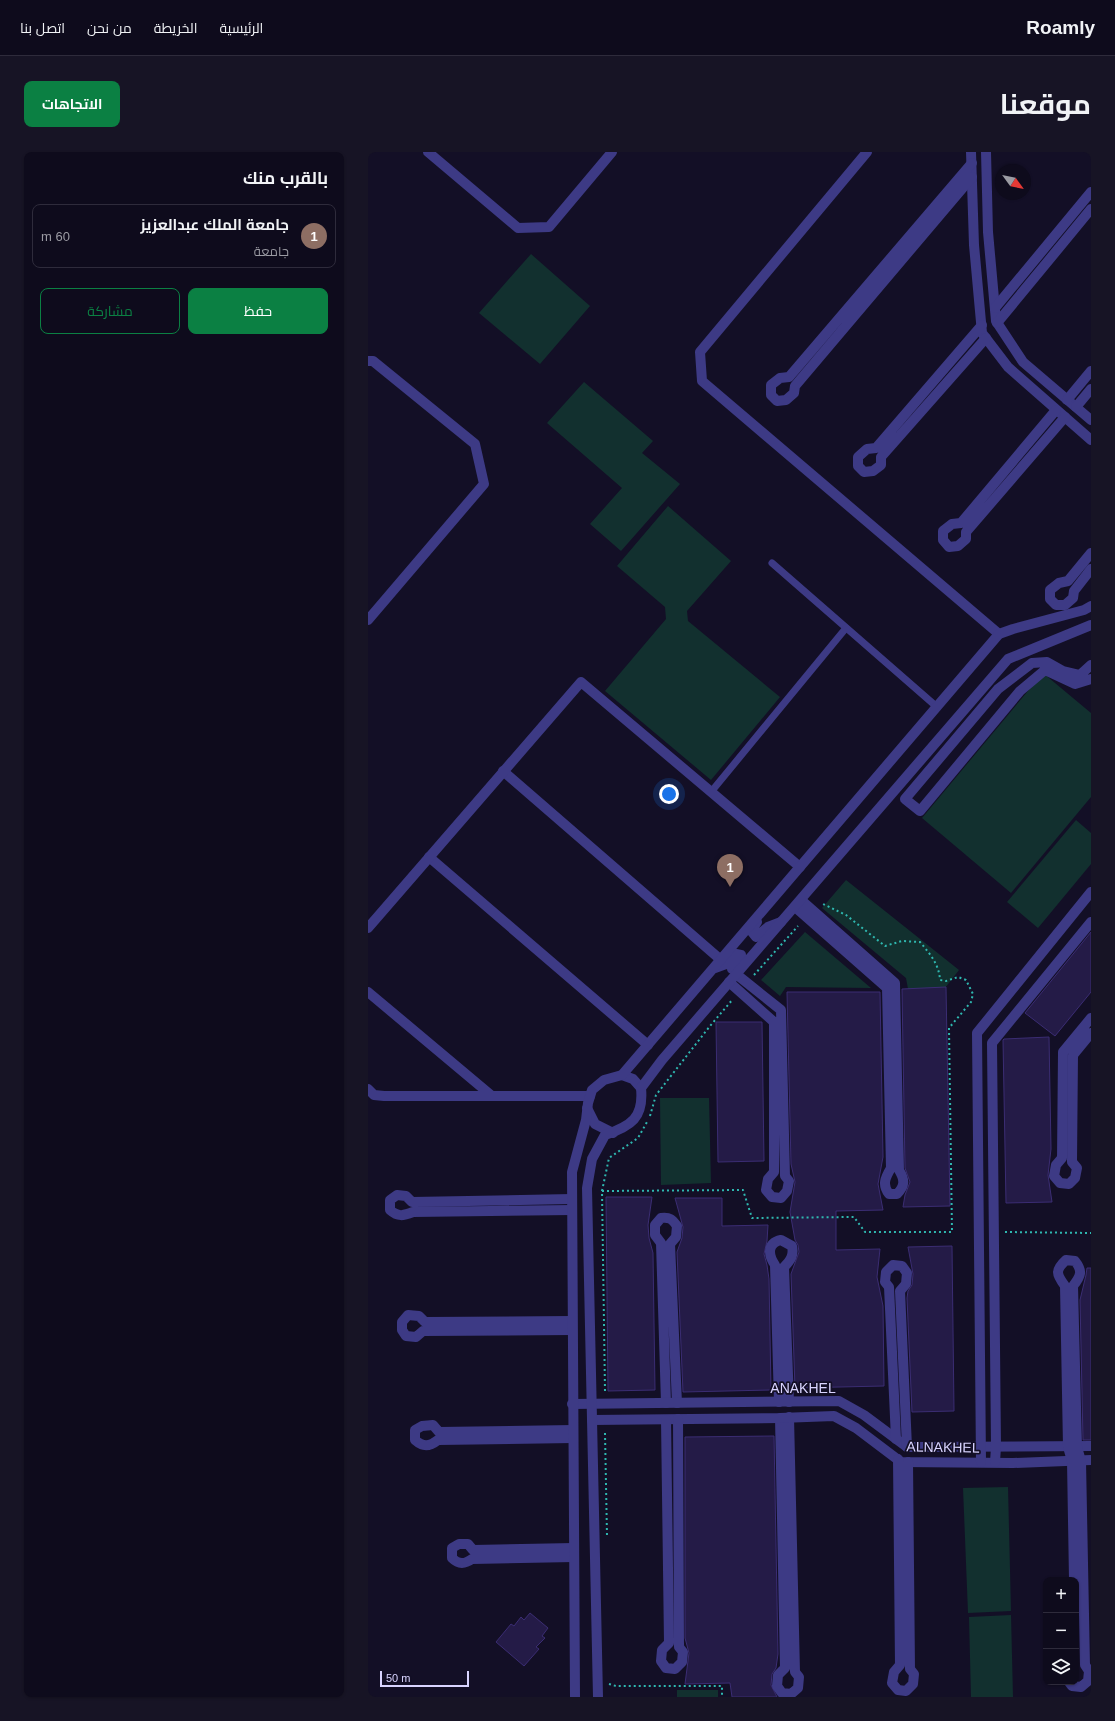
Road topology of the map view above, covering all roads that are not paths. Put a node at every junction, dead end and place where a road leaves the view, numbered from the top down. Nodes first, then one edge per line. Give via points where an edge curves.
1 (428, 152) edge
2 (612, 152) edge
3 (867, 152) edge
4 (971, 152) edge
5 (988, 154) edge
6 (972, 163) junction
7 (972, 178) junction
8 (1091, 192) edge
9 (1091, 209) edge
10 (995, 308) junction
11 (997, 323) junction
12 (982, 325) junction
13 (986, 338) junction
14 (368, 361) edge
15 (1091, 371) edge
16 (1091, 389) edge
17 (1067, 400) junction
18 (1076, 407) junction
19 (1056, 410) junction
20 (1065, 417) junction
21 (1091, 420) edge
22 (1091, 440) edge
23 (1091, 553) edge
24 (772, 563) dead end
25 (1091, 569) edge
26 (1091, 606) edge
27 (368, 620) edge
28 (1091, 625) edge
29 (846, 628) junction
30 (1000, 634) junction
31 (1091, 666) edge
32 (1091, 679) edge
33 (937, 707) junction
34 (503, 771) junction
35 (711, 792) junction
36 (429, 858) junction
37 (800, 867) junction
38 (1091, 892) edge
39 (770, 902) junction
40 (798, 904) junction
41 (781, 922) junction
42 (1091, 922) edge
43 (368, 928) edge
44 (721, 960) junction
45 (713, 968) junction
46 (736, 974) junction
47 (729, 982) junction
48 (722, 991) junction
49 (368, 992) edge
50 (1091, 1018) edge
51 (1091, 1033) edge
52 (648, 1044) junction
53 (622, 1075) junction
54 (641, 1088) junction
55 (368, 1089) edge
56 (492, 1096) junction
57 (590, 1096) junction
58 (587, 1108) junction
59 (613, 1132) junction
60 (572, 1199) junction
61 (572, 1210) junction
62 (572, 1325) junction
63 (784, 1402) junction
64 (666, 1403) junction
65 (677, 1403) junction
66 (572, 1404) junction
67 (592, 1404) junction
68 (785, 1418) junction
69 (678, 1419) junction
70 (592, 1420) junction
71 (666, 1420) junction
72 (573, 1434) junction
73 (896, 1439) junction
74 (1091, 1446) edge
75 (907, 1447) junction
76 (996, 1447) junction
77 (1073, 1447) junction
78 (980, 1448) junction
79 (903, 1460) junction
80 (1081, 1461) edge
81 (980, 1462) junction
82 (995, 1462) junction
83 (574, 1552) junction
84 (1074, 1577) edge
85 (1071, 1685) edge
86 (575, 1697) edge
87 (598, 1697) edge

1 - 2 street via 518,228 549,227
3 - 30 street via 700,352 702,381
4 - 6 street
5 - 10 street via 988,232
6 - 7 street
6 - 7 street via 789,377 780,378 771,385 771,394 777,401 786,400 794,393 795,386
7 - 12 street via 974,245
8 - 10 street
9 - 11 street
10 - 11 street
11 - 17 street via 1023,362
12 - 13 street via 982,333
12 - 13 street via 876,448 867,449 858,457 858,466 864,472 873,471 881,464 881,458
13 - 19 street via 1008,366
14 - 27 street via 372,361 475,444 484,484
15 - 17 street
16 - 18 street
17 - 18 street
18 - 21 street
19 - 20 street
19 - 20 street via 961,523 952,524 943,531 943,540 949,546 958,546 966,539 966,532
20 - 22 street
23 - 25 street via 1068,581 1059,583 1050,590 1050,599 1056,605 1066,605
24 - 29 lane
26 - 30 street
28 - 40 street via 1008,659
29 - 33 lane
29 - 35 lane
30 - 33 street
31 - 32 street via 1080,675 1063,671 1047,662 1032,663 998,689 905,799 920,811 1020,691 1045,670 1075,684
33 - 37 street
34 - 35 street via 581,682
34 - 36 street
34 - 44 street
35 - 37 street
36 - 43 street
36 - 52 street
37 - 39 street
38 - 78 street via 977,1033
39 - 41 street via 752,932 756,937 768,927
39 - 44 street
40 - 40 street via 887,988 890,1168 885,1178 885,1188 889,1194 897,1194 903,1188 903,1178 899,1170 895,983
40 - 41 street
41 - 46 street
42 - 76 street via 992,1043
44 - 45 street
45 - 48 street via 726,964 736,954 740,955 741,960 721,982
45 - 52 street
46 - 47 street
46 - 47 street via 781,1010 785,1176 789,1181 788,1192 781,1198 772,1197 766,1190 768,1179 774,1172 774,1022
47 - 48 street
48 - 54 street
49 - 56 street
50 - 51 street via 1063,1052 1062,1158 1056,1165 1054,1176 1060,1183 1068,1184 1075,1178 1077,1168 1072,1162 1073,1055
52 - 53 street
53 - 54 street via 633,1079
53 - 57 street via 604,1080 592,1090
54 - 59 street via 642,1102 637,1116 625,1128
55 - 56 street via 374,1095 384,1096
56 - 57 street
57 - 58 street
58 - 59 street via 595,1124
58 - 60 street via 572,1172
59 - 67 street via 605,1135 592,1159 587,1188
60 - 61 street
60 - 61 street via 412,1202 406,1196 397,1195 390,1200 390,1210 395,1215 403,1216 412,1212
61 - 62 street
62 - 62 street via 425,1322 418,1316 408,1315 402,1322 402,1330 406,1336 416,1336 423,1331
62 - 66 street
63 - 63 street via 784,1266 793,1253 792,1246 781,1240 776,1241 769,1252 775,1265
63 - 65 street, ANAKHEL
63 - 73 street, ANAKHEL via 839,1401 864,1415
64 - 65 street, ANAKHEL
64 - 65 street via 661,1243 655,1235 655,1225 661,1218 667,1217 677,1226 676,1237 670,1244
64 - 67 street, ANAKHEL
66 - 67 street, ANAKHEL
66 - 72 street
67 - 70 street
68 - 68 street via 785,1668 778,1675 777,1686 782,1693 791,1694 798,1688 799,1677 795,1672
68 - 69 street, ALNAKHEL
68 - 79 street, ALNAKHEL via 834,1416
69 - 71 street, ALNAKHEL
69 - 71 street via 679,1647 683,1652 682,1662 675,1669 666,1668 661,1661 662,1650 668,1643
70 - 71 street, ALNAKHEL
70 - 87 street
72 - 72 street via 439,1432 433,1425 415,1430 415,1440 421,1445 431,1445 438,1440
72 - 83 street
73 - 75 street, ANAKHEL
73 - 75 street via 889,1288 885,1282 886,1272 893,1265 902,1266 907,1273 906,1284 900,1291
74 - 77 street
75 - 78 street
76 - 77 street
76 - 78 street
76 - 82 street
77 - 77 street via 1073,1286 1081,1273 1075,1261 1066,1260 1057,1271 1065,1286
77 - 80 street
78 - 81 street
79 - 79 street via 900,1665 894,1672 892,1683 898,1690 906,1691 913,1684 914,1674 910,1668
79 - 81 street, ALNAKHEL
80 - 82 street, ALNAKHEL
80 - 84 street
80 - 85 street via 1085,1665 1089,1670 1088,1681 1081,1687
81 - 82 street, ALNAKHEL
83 - 83 street via 473,1550 468,1544 459,1544 452,1548 452,1558 457,1563 466,1563 472,1559
83 - 86 street

